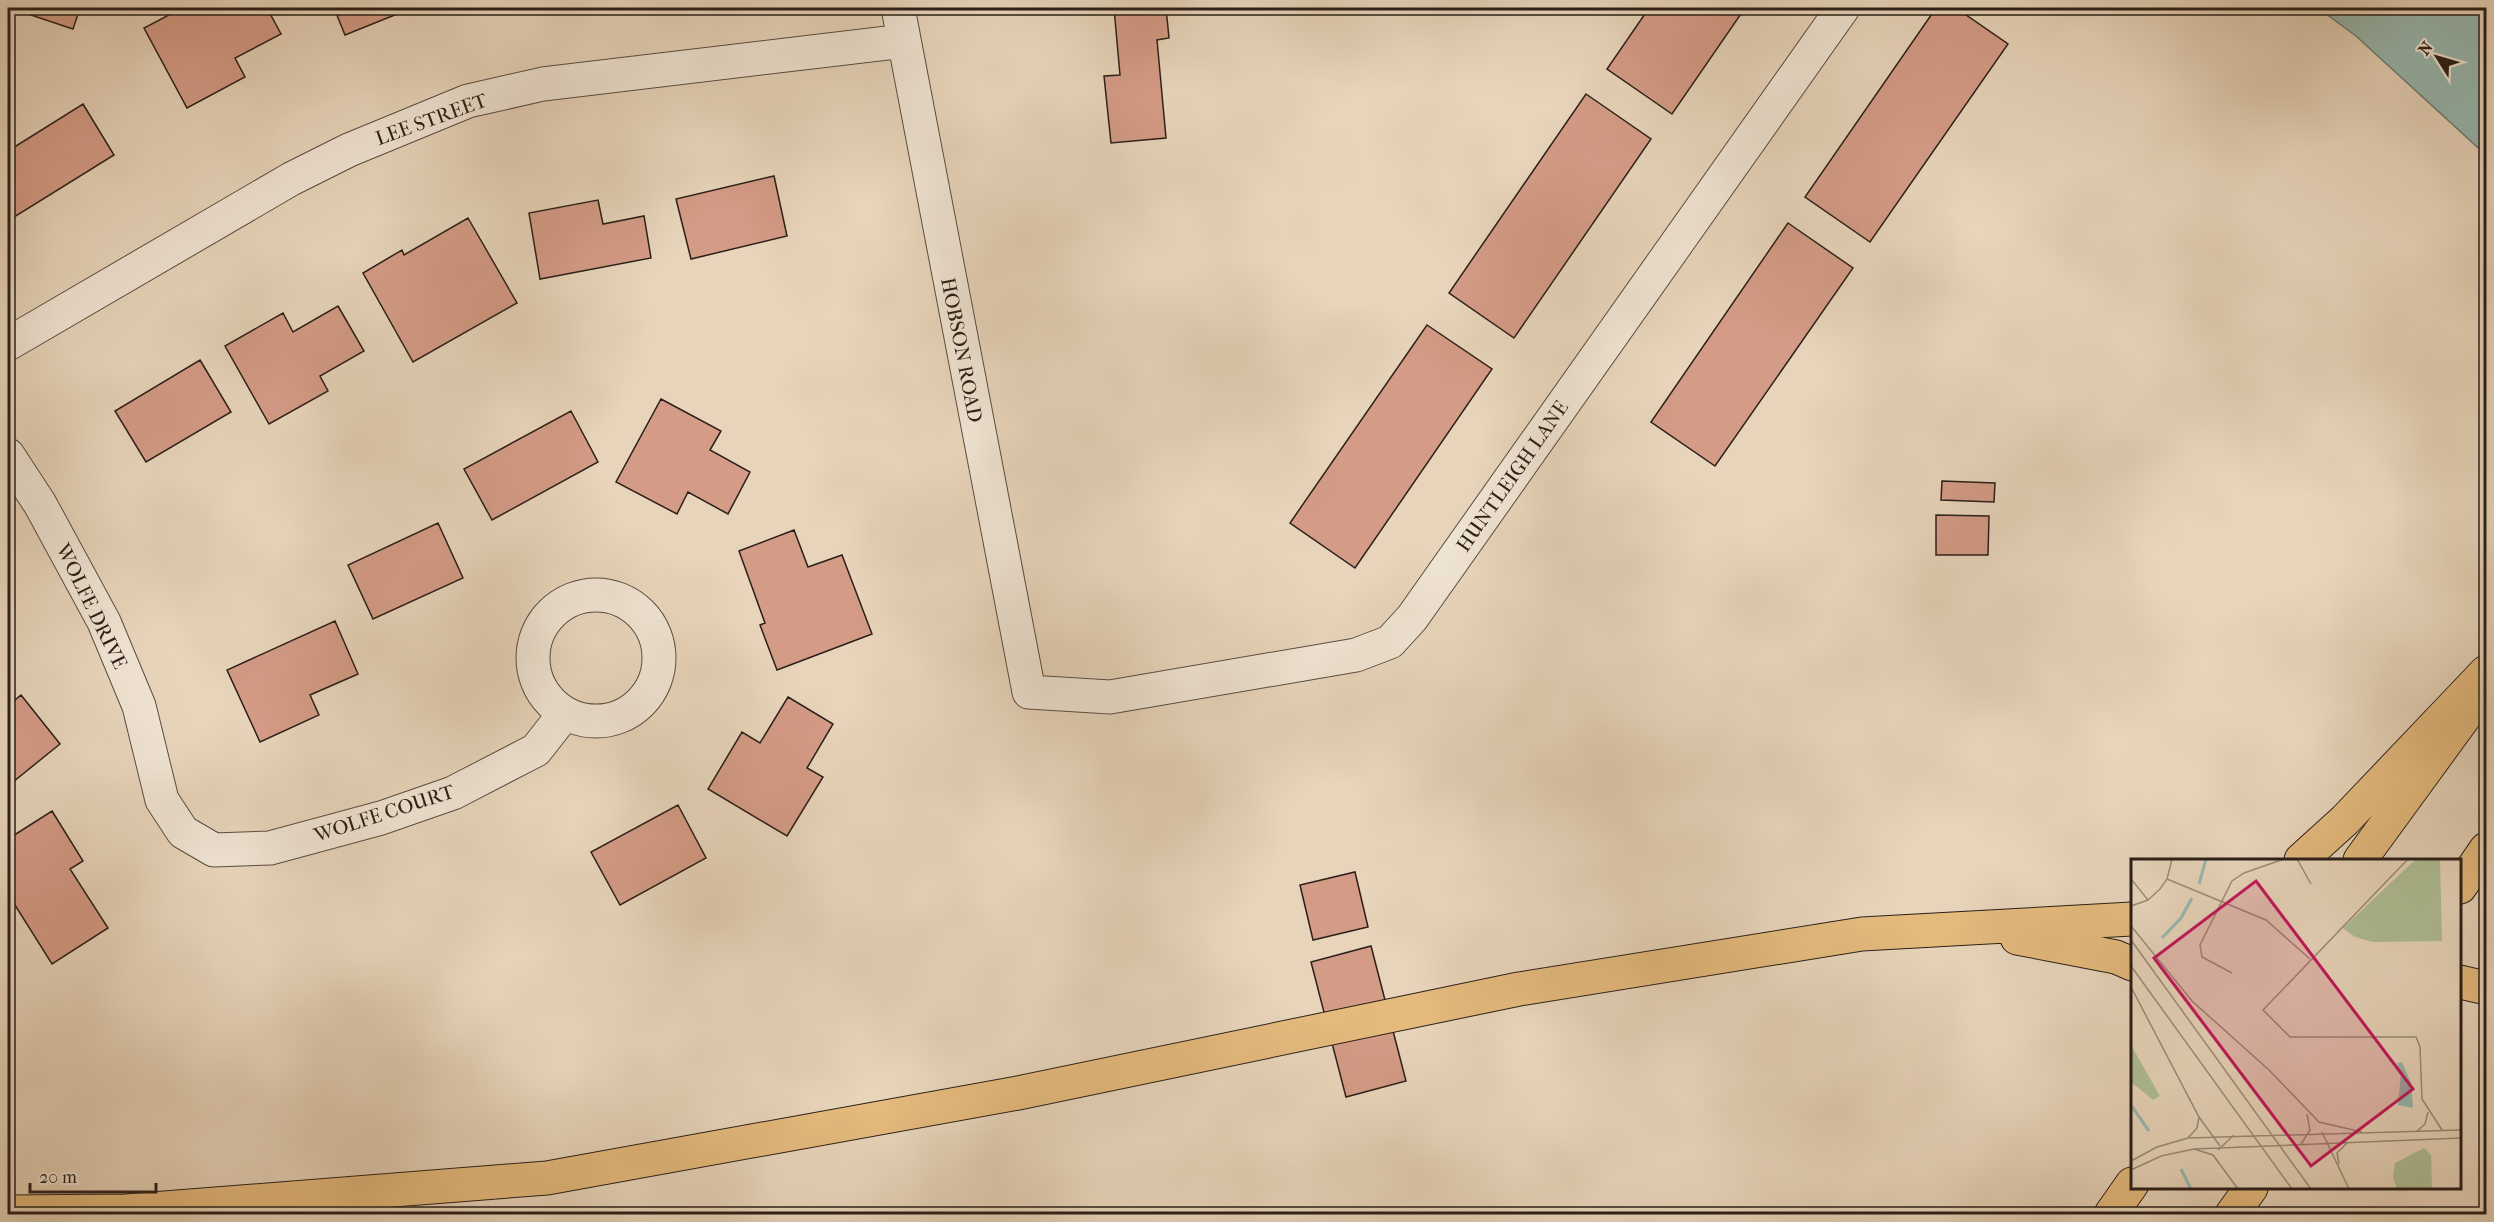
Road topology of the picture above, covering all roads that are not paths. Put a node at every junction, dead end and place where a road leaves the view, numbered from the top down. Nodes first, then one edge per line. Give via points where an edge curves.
1 (898, 8) edge
2 (1843, 8) edge
3 (904, 41) junction
4 (8, 344) edge
5 (8, 455) edge
6 (2487, 672) edge
7 (2487, 686) edge
8 (1029, 692) joint
9 (565, 713) dead end
10 (183, 832) joint
11 (2487, 849) edge
12 (2303, 859) edge
13 (2361, 859) edge
14 (2461, 886) edge
15 (2131, 919) edge
16 (1965, 928) junction
17 (2131, 963) edge
18 (2461, 982) edge
19 (2487, 988) edge
20 (2131, 1187) edge
21 (2250, 1189) edge
22 (8, 1212) edge
23 (2111, 1215) edge
24 (2232, 1215) edge

1 - 3 street, HOBSON ROAD
2 - 8 street, HUNTLEIGH LANE via 1412,618 1390,642 1356,655 1110,697
3 - 4 street, LEE STREET via 543,84 468,101 349,150 291,179
3 - 8 street, HOBSON ROAD
5 - 10 street, WOLFE DRIVE via 40,504 105,622 139,706 162,800
6 - 12 main road
7 - 13 main road
9 - 10 street, WOLFE COURT via 536,750 453,792 381,818 270,848 214,850
11 - 14 main road
15 - 16 main road
16 - 17 main road
16 - 22 main road via 1862,934 1519,989 1018,1093 547,1178 126,1211
18 - 19 main road
20 - 23 main road
21 - 24 main road

